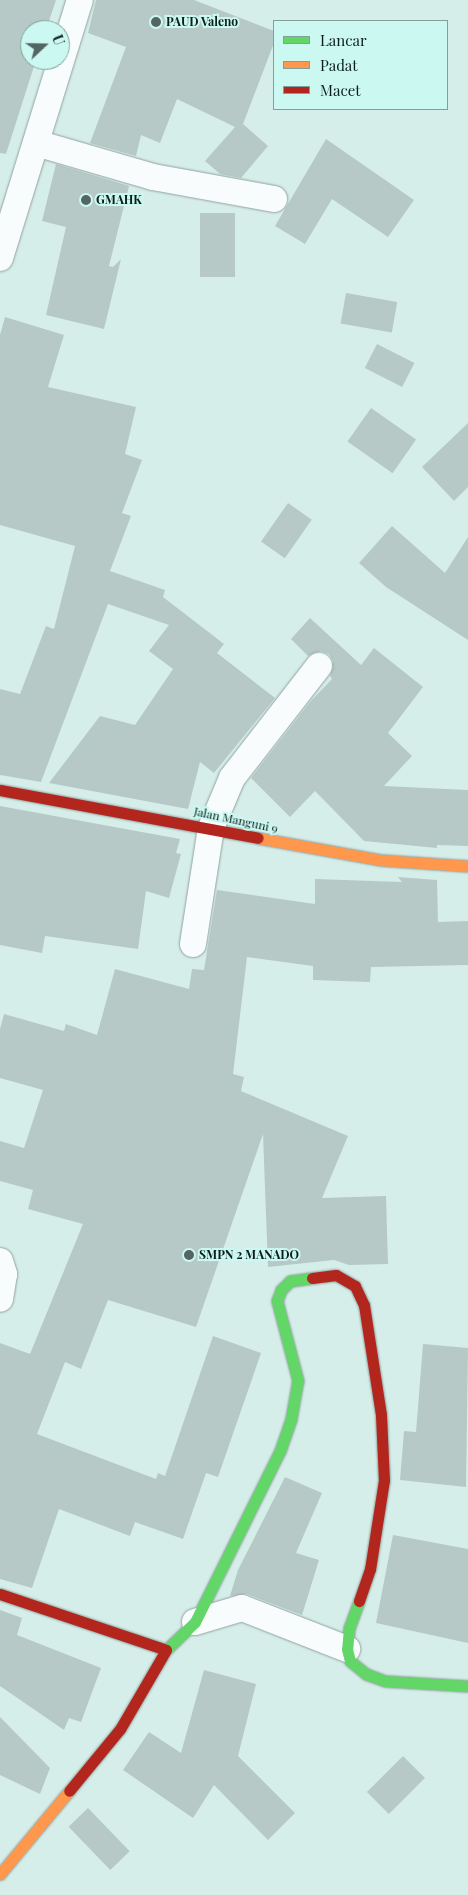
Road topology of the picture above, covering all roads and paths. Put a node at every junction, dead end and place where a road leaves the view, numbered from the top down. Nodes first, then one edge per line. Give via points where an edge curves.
1 (80, 0) edge
2 (36, 143) junction
3 (274, 199) dead end
4 (0, 258) edge
5 (319, 666) dead end
6 (0, 790) edge
7 (211, 828) junction
8 (468, 866) edge
9 (193, 944) dead end
10 (0, 1261) edge
11 (0, 1299) edge
12 (0, 1594) edge
13 (195, 1622) junction
14 (346, 1649) junction
15 (166, 1650) junction
16 (468, 1686) edge
17 (0, 1874) edge

1 - 2 street
2 - 3 street via 153,177
2 - 4 street
5 - 7 street via 232,778
6 - 7 street, Jalan Manguni 9
7 - 8 street, Jalan Manguni 9 via 380,860
7 - 9 street
10 - 11 street via 4,1274
12 - 15 street
13 - 14 street via 242,1608
13 - 14 street via 280,1451 296,1403 298,1381 277,1301 281,1290 290,1281 336,1275 355,1286 364,1305 380,1414 384,1480 372,1561 349,1628
13 - 15 street
14 - 16 street via 357,1669 385,1681
15 - 17 street via 120,1730

